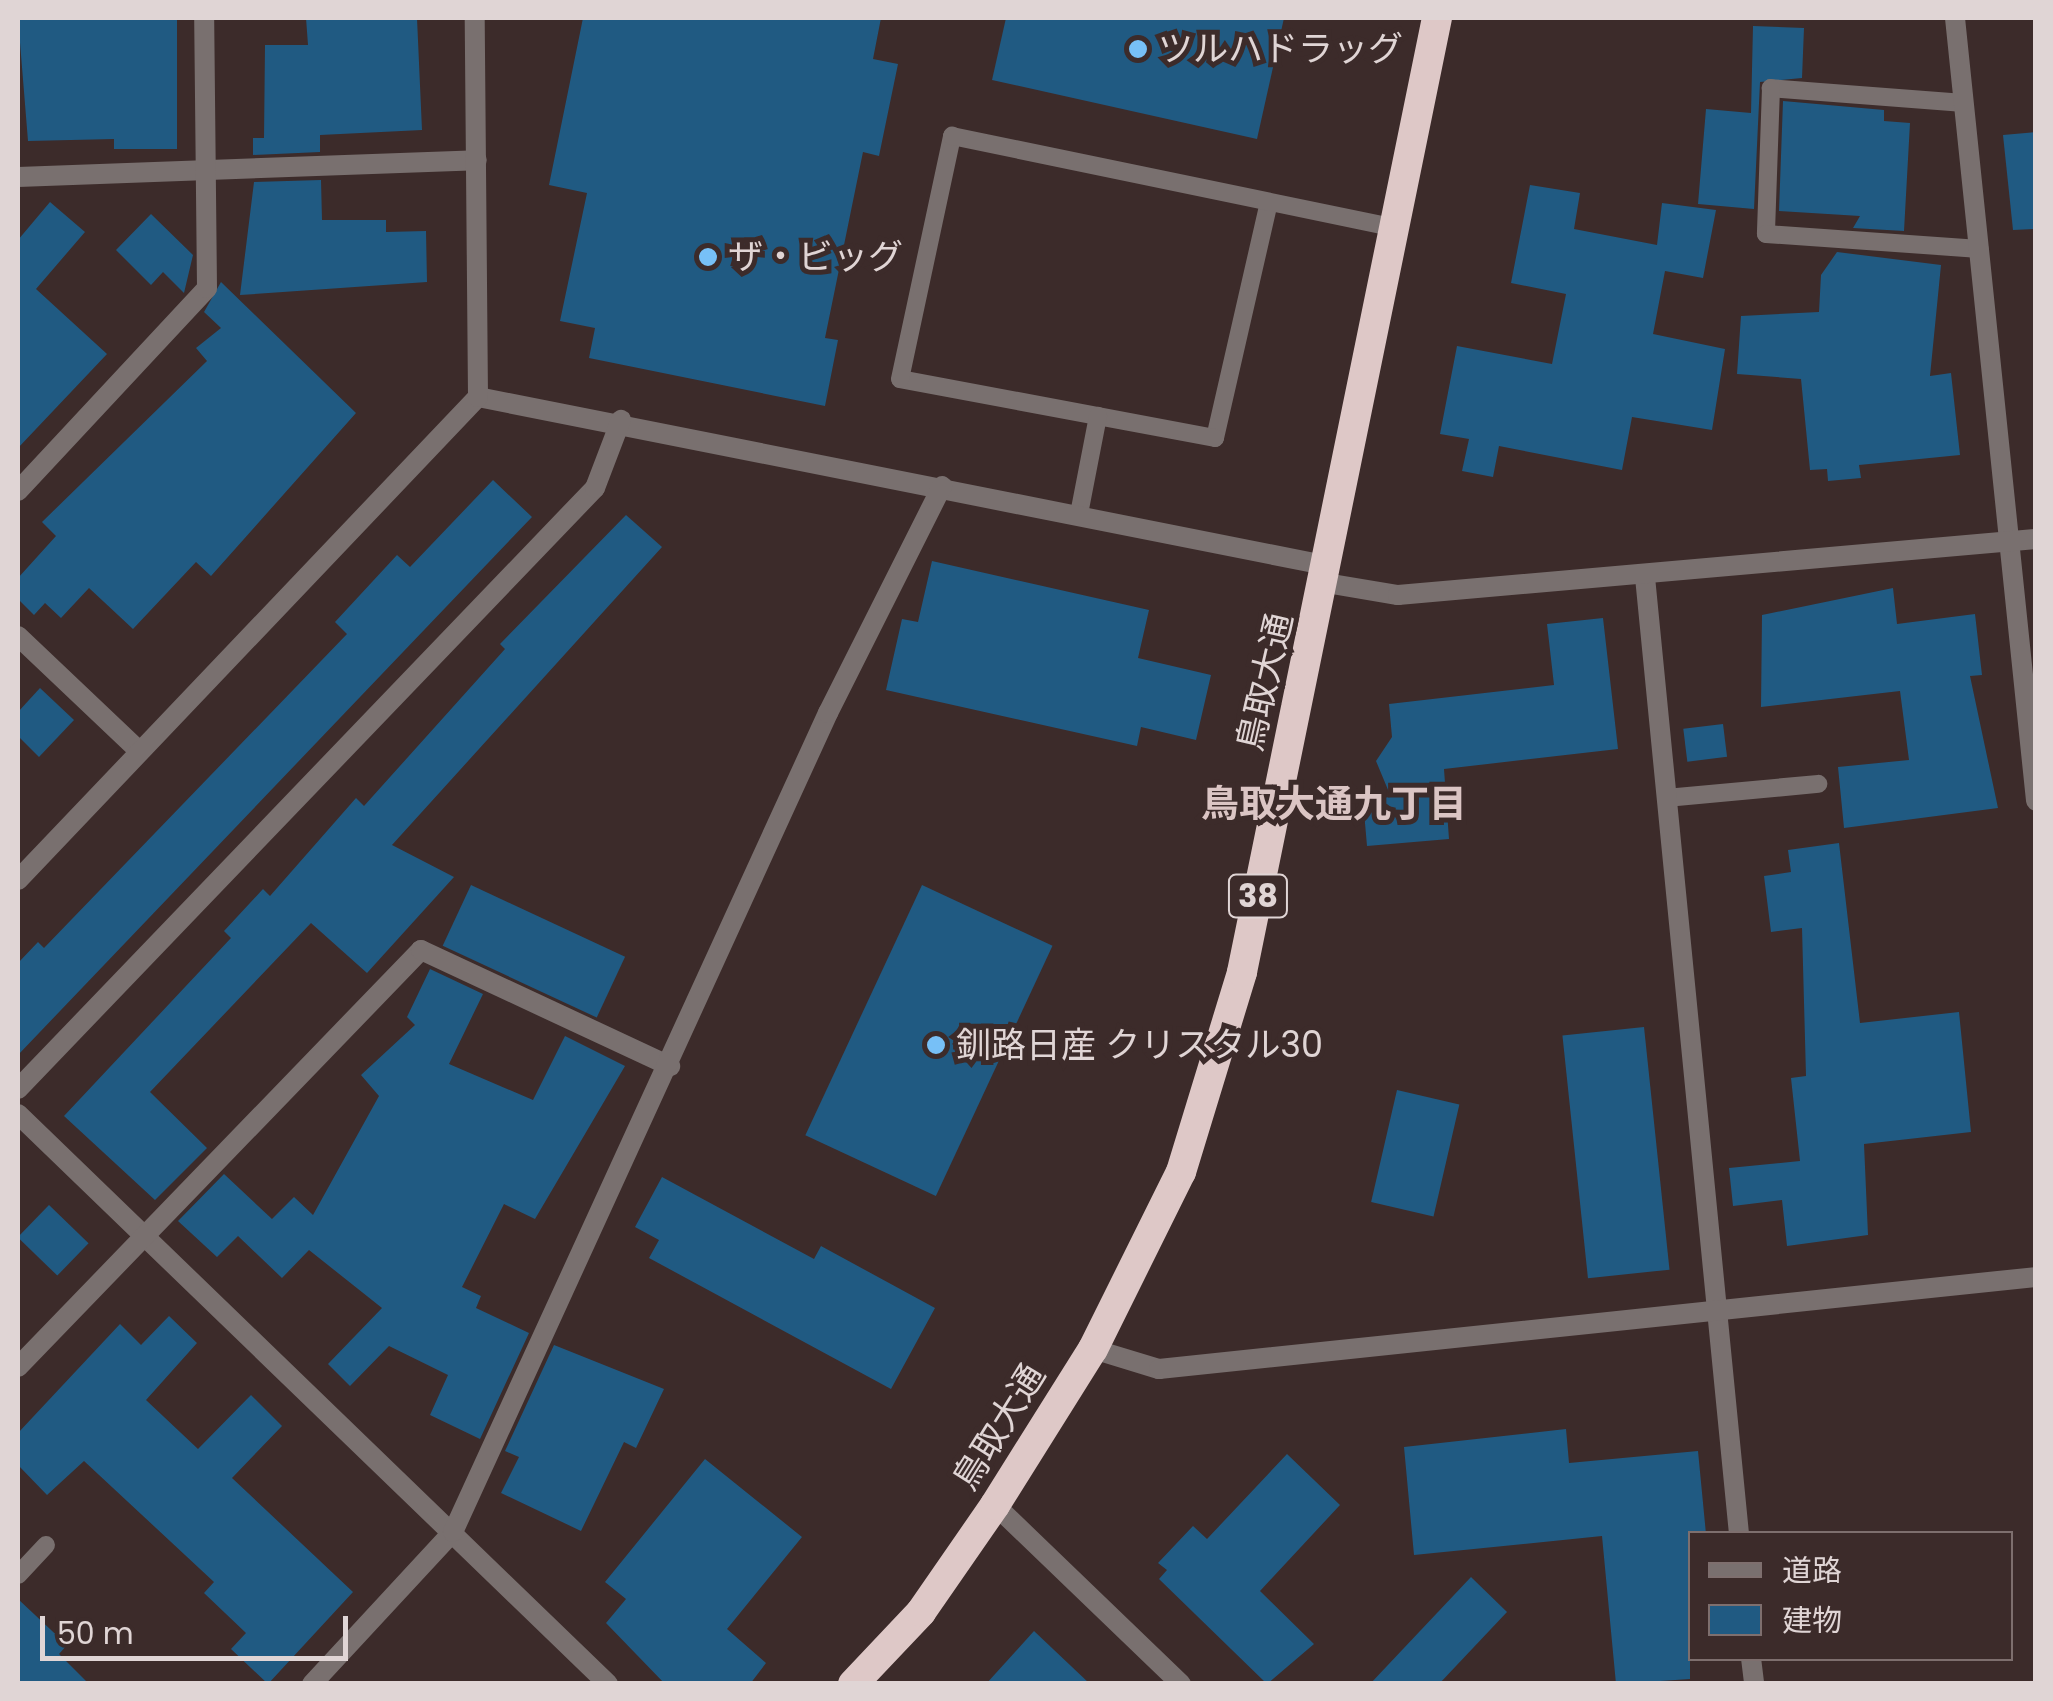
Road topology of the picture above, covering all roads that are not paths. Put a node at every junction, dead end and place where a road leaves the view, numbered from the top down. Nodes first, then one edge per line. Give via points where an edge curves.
1 (204, 18) edge
2 (476, 18) edge
3 (1437, 18) edge
4 (1955, 18) edge
5 (1964, 103) junction
6 (477, 160) junction
7 (205, 171) junction
8 (18, 178) edge
9 (1269, 202) junction
10 (1396, 228) junction
11 (1979, 249) junction
12 (478, 397) junction
13 (1098, 416) junction
14 (621, 420) junction
15 (942, 486) junction
16 (18, 491) edge
17 (1079, 514) junction
18 (2036, 539) edge
19 (2010, 542) junction
20 (1328, 574) junction
21 (1644, 576) junction
22 (18, 636) edge
23 (138, 750) junction
24 (1818, 784) dead end
25 (1666, 798) junction
26 (2036, 801) edge
27 (18, 880) edge
28 (670, 1066) junction
29 (18, 1090) edge
30 (18, 1114) edge
31 (144, 1238) junction
32 (2036, 1277) edge
33 (1716, 1312) junction
34 (1093, 1349) junction
35 (18, 1367) edge
36 (995, 1505) junction
37 (1738, 1531) edge
38 (453, 1532) junction
39 (46, 1545) dead end
40 (18, 1575) edge
41 (312, 1684) edge
42 (608, 1684) edge
43 (854, 1684) edge
44 (1182, 1684) edge

1 - 7 street
2 - 6 street
3 - 10 highway, 鳥取大通 / 38
4 - 5 street
5 - 11 street
5 - 11 lane via 1771,88 1766,234
6 - 7 street
6 - 12 street
7 - 8 street
7 - 16 street via 207,288
9 - 10 lane
9 - 13 lane via 1214,438
9 - 13 lane via 952,136 900,379
10 - 20 highway, 鳥取大通 / 38
11 - 19 street
12 - 14 street
12 - 23 street
13 - 17 lane
14 - 15 street
14 - 29 street via 595,488
15 - 17 street
15 - 28 street via 828,713
17 - 20 street
18 - 19 street
19 - 21 street
19 - 26 street
20 - 21 street via 1398,595
20 - 34 highway, 鳥取大通 / 38 via 1242,972 1180,1172
21 - 25 street
22 - 23 street
23 - 27 street
24 - 25 lane
25 - 33 street
28 - 31 street via 421,950
28 - 38 street
30 - 31 street
31 - 35 street
31 - 38 street
32 - 33 street
33 - 34 street via 1159,1370
33 - 37 street
34 - 36 highway, 鳥取大通 / 38
36 - 43 highway, 鳥取大通 / 38 via 921,1612
36 - 44 street
38 - 41 street
38 - 42 street
39 - 40 lane

